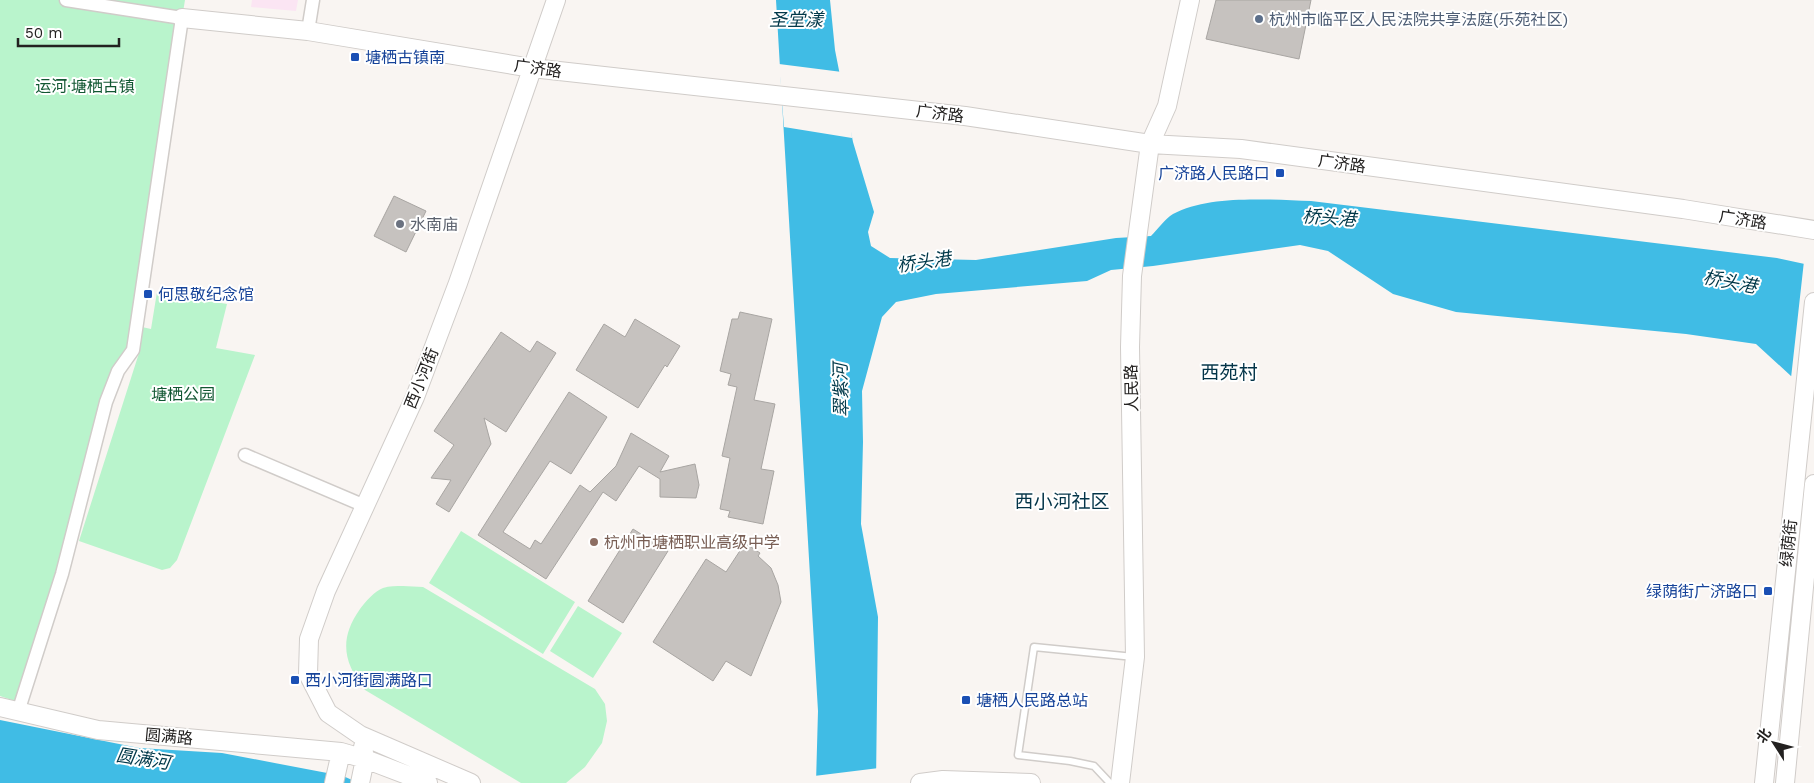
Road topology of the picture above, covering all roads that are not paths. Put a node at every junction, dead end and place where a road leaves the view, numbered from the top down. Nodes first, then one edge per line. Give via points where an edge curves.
1 (66, 0) edge
2 (313, 0) edge
3 (556, 0) edge
4 (1190, 0) edge
5 (182, 18) junction
6 (308, 32) junction
7 (532, 68) junction
8 (1150, 144) junction
9 (1814, 230) edge
10 (1814, 302) edge
11 (245, 455) dead end
12 (1814, 484) edge
13 (365, 506) junction
14 (1135, 657) junction
15 (0, 707) edge
16 (18, 712) junction
17 (360, 735) junction
18 (341, 752) junction
19 (365, 758) junction
20 (335, 778) edge
21 (360, 782) edge
22 (428, 783) edge
23 (471, 783) edge
24 (920, 783) edge
25 (1030, 783) edge
26 (1110, 783) edge
27 (1120, 783) edge
28 (1764, 783) edge
29 (1785, 783) edge

1 - 5 street, 广济路
2 - 6 street
3 - 7 street, 西小河街
4 - 8 street, 人民路 via 1167,106
5 - 6 street, 广济路
5 - 16 street via 133,350 118,371 106,402 62,574
6 - 7 street, 广济路
7 - 8 street, 广济路 via 966,116
7 - 13 street, 西小河街 via 415,397
8 - 9 street, 广济路 via 1241,149 1683,208
8 - 14 street, 人民路 via 1132,276 1130,346
10 - 28 street, 绿荫街
11 - 13 street
12 - 29 street, 绿荫街
13 - 17 street, 西小河街 via 326,591 309,639 308,674 328,713
14 - 26 lane via 1034,647 1018,755 1094,766
14 - 27 street, 人民路
15 - 16 street, 圆满路
16 - 18 street, 圆满路 via 98,730
17 - 18 street
17 - 19 street
17 - 23 street
18 - 19 street, 圆满路
18 - 20 street
19 - 21 street
19 - 22 street, 圆满路
24 - 25 street via 943,780

